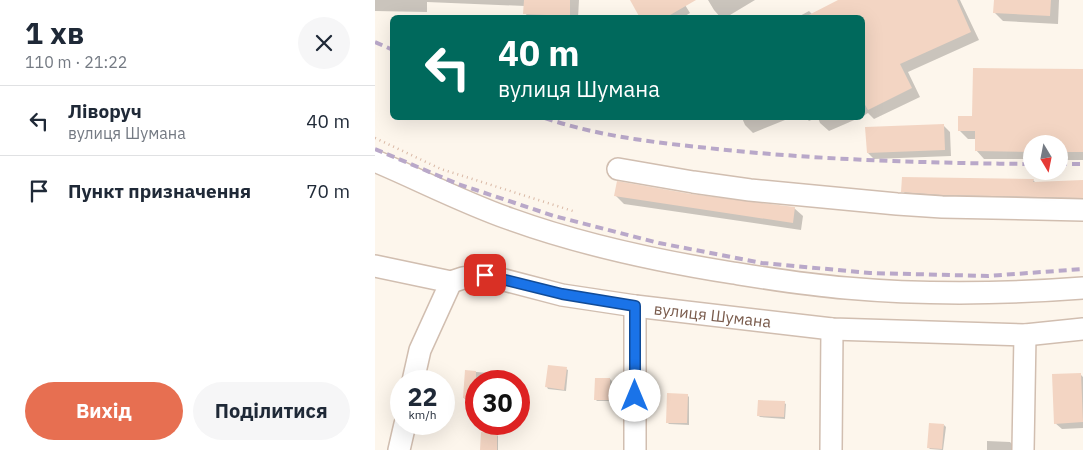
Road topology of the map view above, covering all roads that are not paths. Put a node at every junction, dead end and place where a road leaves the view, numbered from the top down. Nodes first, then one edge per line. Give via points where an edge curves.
1 (375, 160) edge
2 (618, 169) dead end
3 (1083, 210) edge
4 (375, 266) edge
5 (451, 282) junction
6 (1083, 288) edge
7 (635, 306) junction
8 (832, 329) junction
9 (1083, 329) edge
10 (1025, 335) junction
11 (415, 370) edge
12 (402, 435) edge
13 (399, 450) edge
14 (635, 450) edge
15 (831, 450) edge
16 (1023, 450) edge

1 - 6 street via 511,220 607,249 671,263 806,284 877,290 982,293
2 - 3 street via 750,190 897,204
4 - 5 street, вулиця Шумана
5 - 7 street, вулиця Шумана via 485,275 562,294
5 - 11 street via 420,350
7 - 8 street, вулиця Шумана
7 - 14 street
8 - 10 street, вулиця Шумана
8 - 15 street
9 - 10 street, вулиця Шумана
10 - 16 street
12 - 13 street

